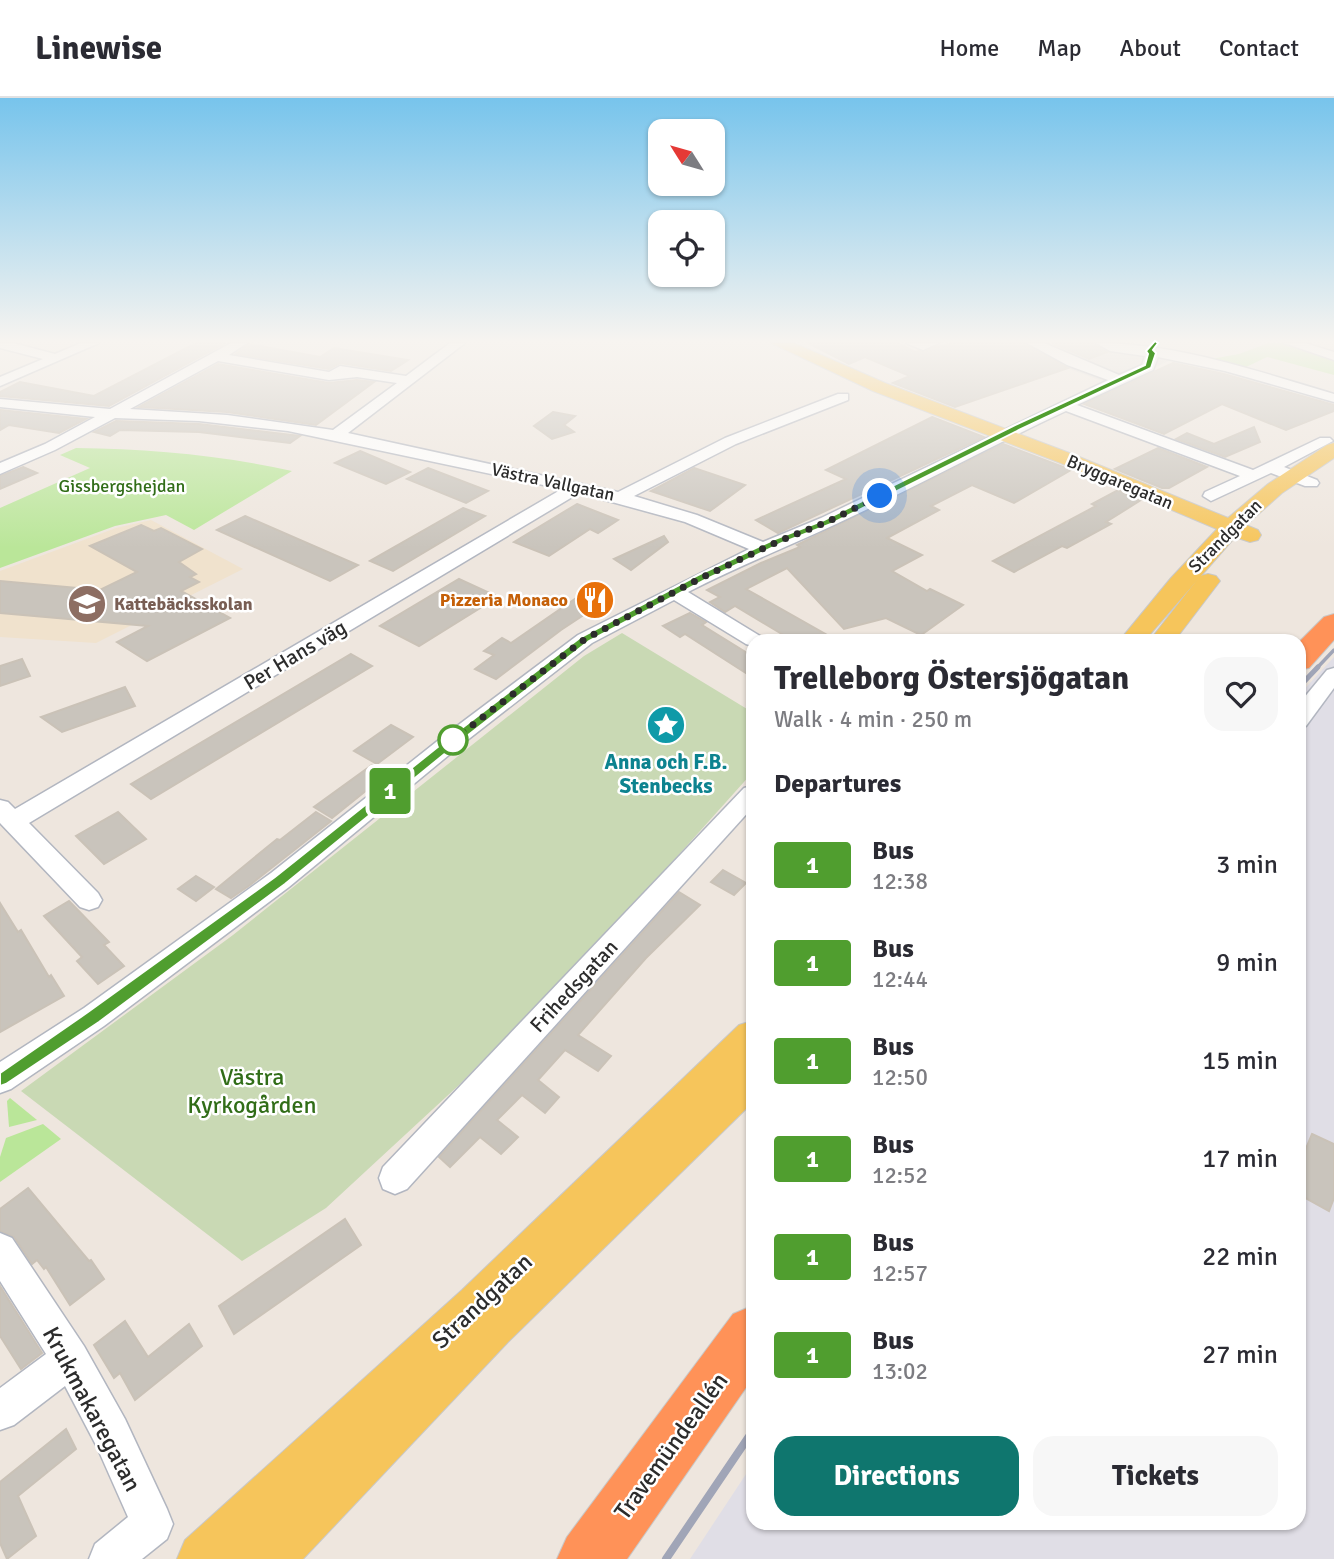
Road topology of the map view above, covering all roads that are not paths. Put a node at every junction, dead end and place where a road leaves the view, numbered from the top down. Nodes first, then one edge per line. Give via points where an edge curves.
1 (60, 411) edge
2 (116, 411) edge
3 (367, 411) edge
4 (806, 411) edge
5 (943, 411) edge
6 (1051, 411) edge
7 (1081, 411) edge
8 (109, 415) junction
9 (337, 434) junction
10 (1004, 434) junction
11 (1329, 445) edge
12 (1334, 466) edge
13 (1270, 467) junction
14 (0, 469) edge
15 (1251, 475) junction
16 (1302, 479) junction
17 (575, 488) junction
18 (623, 496) junction
19 (1211, 496) dead end
20 (1241, 531) junction
21 (762, 548) junction
22 (674, 592) junction
23 (1334, 623) edge
24 (1137, 634) edge
25 (1167, 634) edge
26 (746, 636) edge
27 (1306, 653) edge
28 (1334, 674) edge
29 (1306, 711) edge
30 (746, 800) edge
31 (7, 814) edge
32 (89, 900) dead end
33 (746, 1044) edge
34 (0, 1079) edge
35 (746, 1084) edge
36 (395, 1178) dead end
37 (0, 1250) edge
38 (746, 1341) edge
39 (71, 1359) junction
40 (0, 1411) edge
41 (110, 1559) edge
42 (204, 1559) edge
43 (266, 1559) edge
44 (589, 1559) edge

1 - 8 street, Västra Vallgatan
2 - 8 street
3 - 9 street
4 - 18 street via 670,467
5 - 10 main road, Bryggaregatan
6 - 10 street
7 - 15 street
8 - 9 street, Västra Vallgatan via 228,419
8 - 14 street
9 - 17 street, Västra Vallgatan
10 - 20 main road, Bryggaregatan
10 - 21 street via 827,522
11 - 13 street
11 - 16 main road, Strandgatan
12 - 16 main road, Strandgatan
13 - 15 street
13 - 16 street
15 - 19 street
16 - 20 main road, Strandgatan via 1268,494
17 - 18 street, Västra Vallgatan
17 - 31 street, Per Hans väg
18 - 21 street, Västra Vallgatan
20 - 24 main road, Strandgatan via 1202,557
20 - 25 main road, Strandgatan
21 - 22 street
22 - 26 street
22 - 34 street via 585,639 280,880 94,1017
23 - 27 highway
28 - 29 street
30 - 36 street, Frihedsgatan
31 - 32 street
33 - 42 main road, Strandgatan via 478,1306
35 - 43 main road, Strandgatan via 491,1325
37 - 39 street, Krukmakaregatan
38 - 44 highway, Travemündeallén
39 - 40 street
39 - 41 street, Krukmakaregatan via 152,1524

